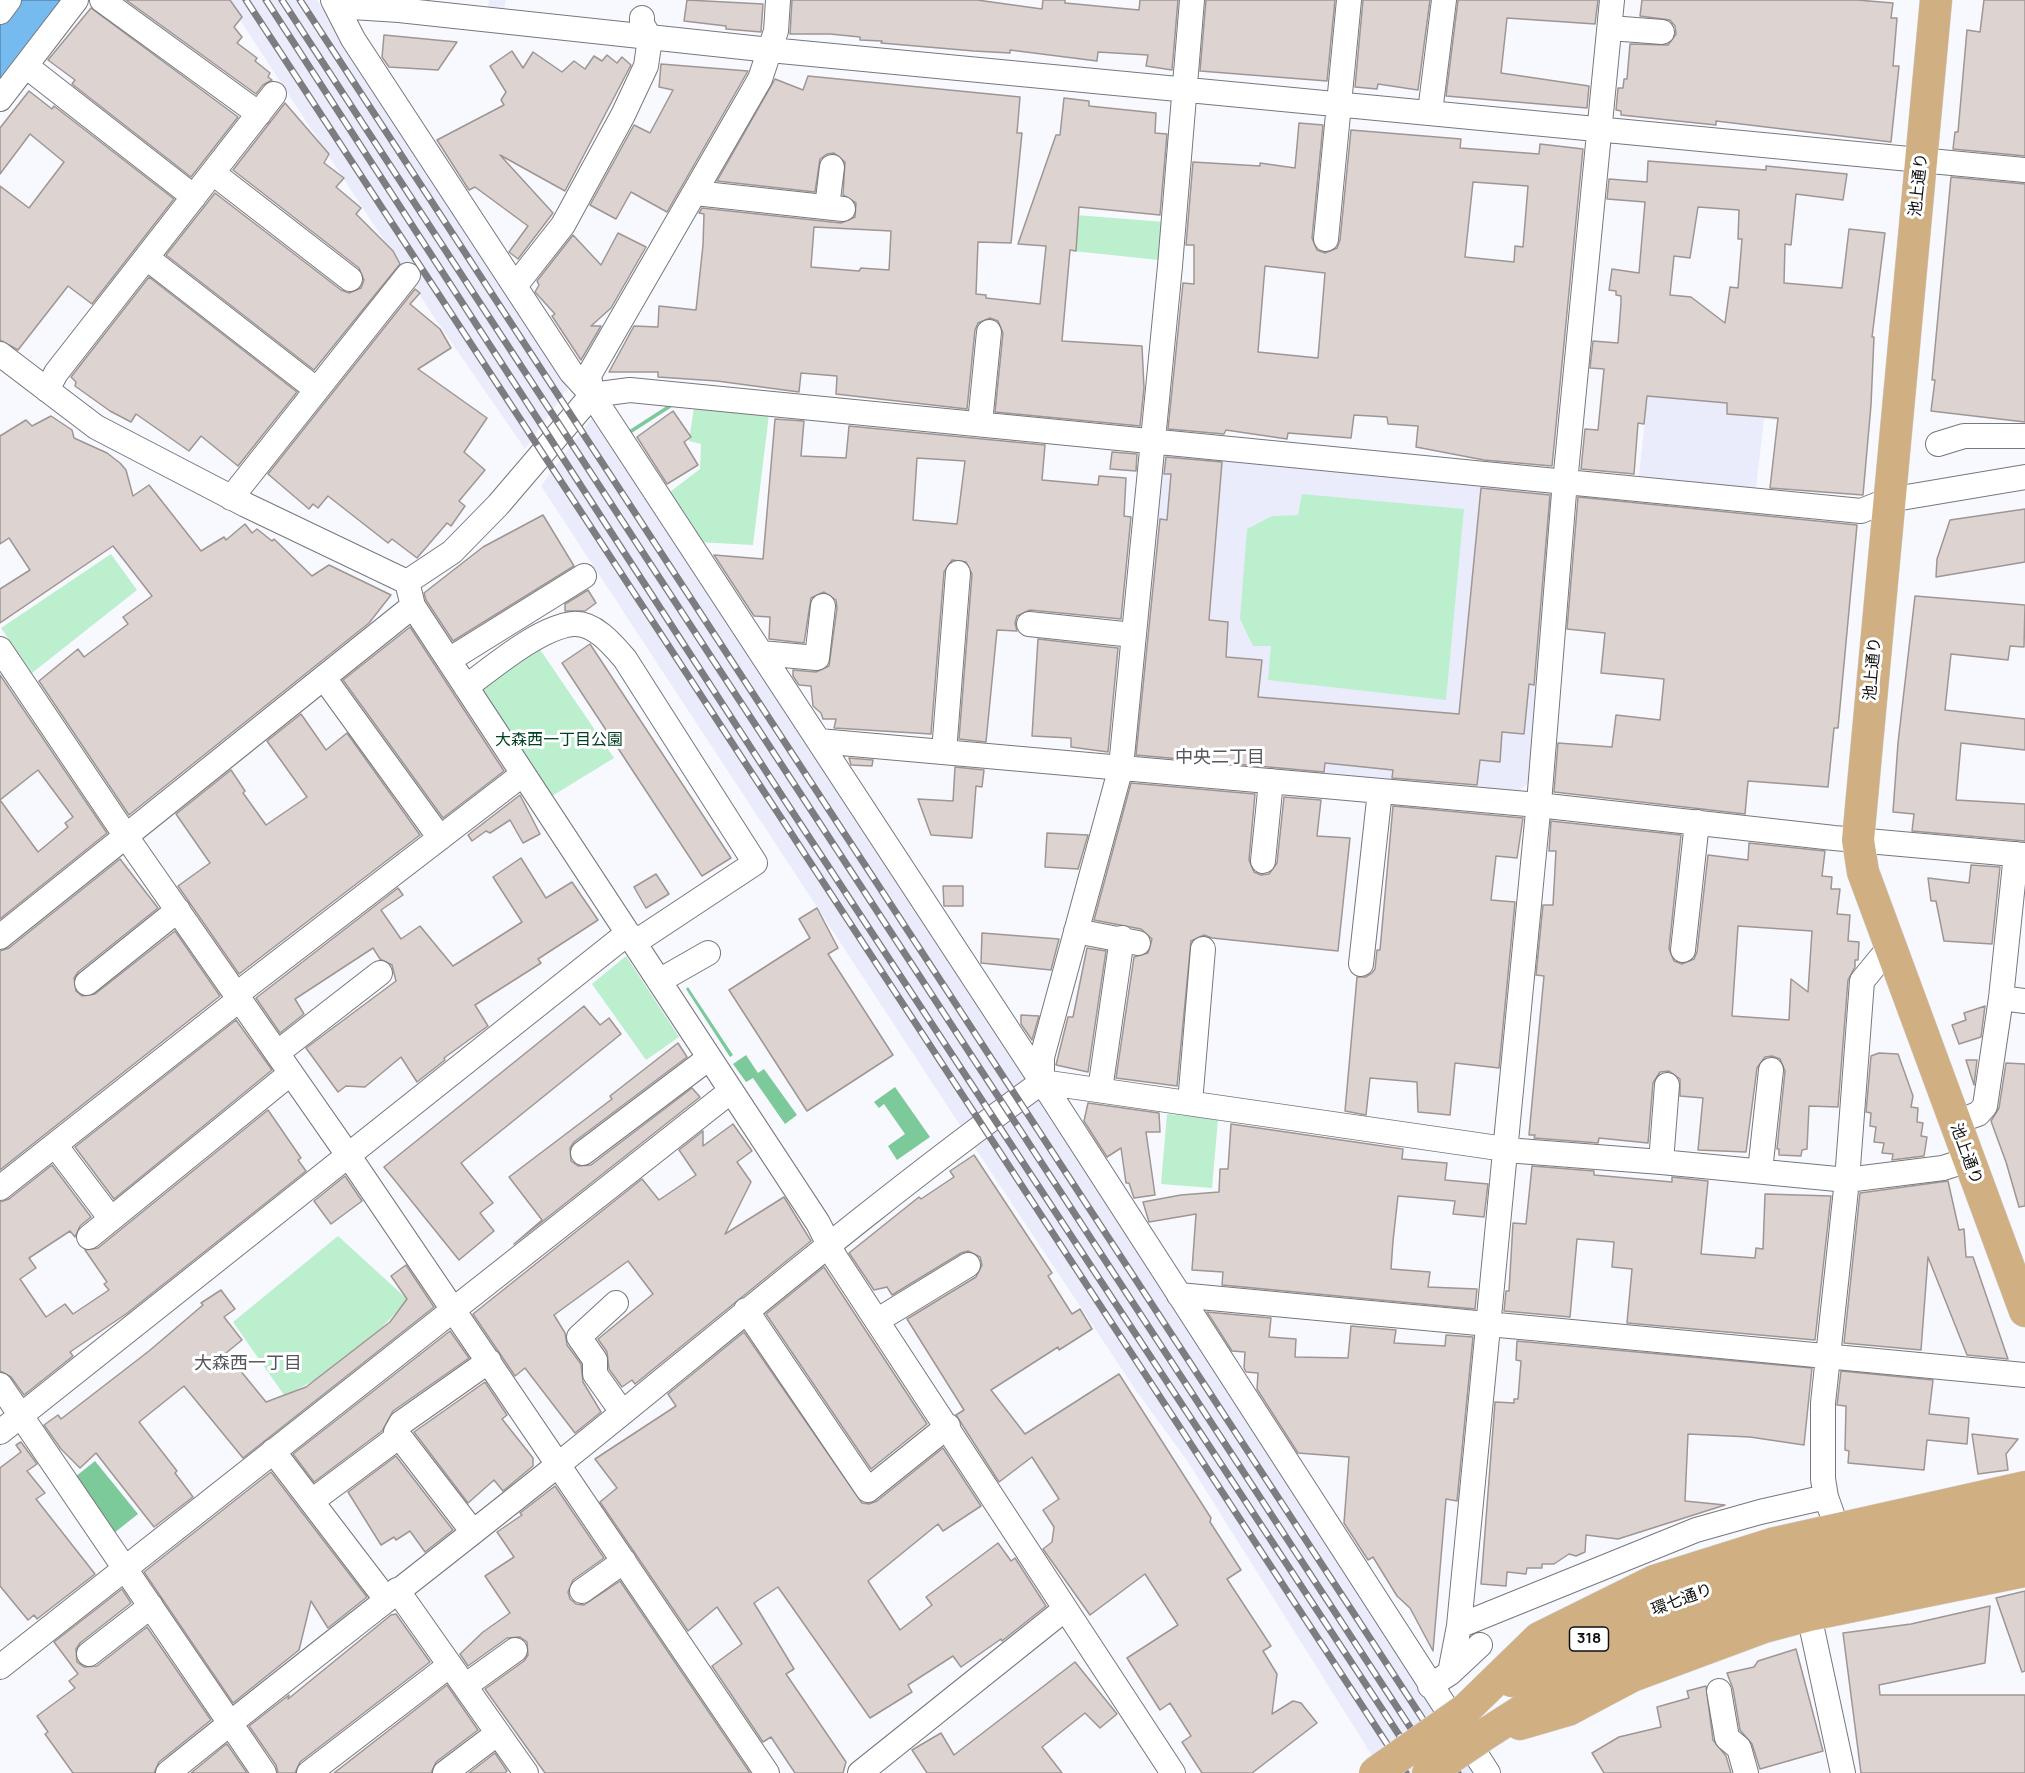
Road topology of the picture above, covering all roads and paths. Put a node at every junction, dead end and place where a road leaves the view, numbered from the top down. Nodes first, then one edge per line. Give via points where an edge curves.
1 (9, 0) edge
2 (76, 0) edge
3 (102, 0) edge
4 (778, 0) edge
5 (1192, 0) edge
6 (1348, 0) edge
7 (1444, 0) edge
8 (1612, 0) edge
9 (1936, 0) edge
10 (335, 3) edge
11 (447, 8) edge
12 (0, 12) edge
13 (646, 28) junction
14 (1610, 28) junction
15 (1662, 32) dead end
16 (770, 50) junction
17 (26, 66) junction
18 (1184, 89) junction
19 (274, 94) dead end
20 (0, 99) edge
21 (1338, 104) junction
22 (1430, 112) junction
23 (259, 114) junction
24 (1600, 129) junction
25 (1921, 160) junction
26 (832, 166) dead end
27 (2025, 170) edge
28 (213, 172) junction
29 (695, 193) junction
30 (194, 197) junction
31 (1326, 239) dead end
32 (147, 258) junction
33 (408, 275) dead end
34 (350, 279) dead end
35 (515, 286) junction
36 (989, 332) dead end
37 (0, 354) edge
38 (308, 383) dead end
39 (47, 390) junction
40 (592, 395) junction
41 (980, 423) junction
42 (2025, 436) edge
43 (1152, 440) junction
44 (1938, 444) dead end
45 (2025, 477) edge
46 (1566, 482) junction
47 (231, 498) junction
48 (1889, 500) junction
49 (958, 573) dead end
50 (584, 576) dead end
51 (407, 582) junction
52 (413, 606) junction
53 (823, 606) dead end
54 (1029, 624) dead end
55 (1133, 635) junction
56 (0, 649) edge
57 (761, 653) junction
58 (449, 660) junction
59 (324, 678) junction
60 (466, 687) junction
61 (819, 741) junction
62 (944, 752) junction
63 (1121, 767) junction
64 (523, 774) junction
65 (1271, 781) junction
66 (1380, 790) junction
67 (1538, 805) junction
68 (1697, 822) junction
69 (127, 837) junction
70 (440, 838) junction
71 (1858, 840) junction
72 (2021, 854) edge
73 (1263, 861) dead end
74 (178, 910) junction
75 (1076, 931) junction
76 (0, 938) edge
77 (631, 938) junction
78 (1890, 947) junction
79 (1203, 949) dead end
80 (1683, 950) dead end
81 (708, 953) dead end
82 (1361, 964) dead end
83 (380, 973) dead end
84 (659, 981) junction
85 (87, 983) dead end
86 (238, 997) junction
87 (2013, 1000) edge
88 (277, 1053) junction
89 (709, 1058) junction
90 (1771, 1070) dead end
91 (291, 1073) junction
92 (1042, 1082) junction
93 (1667, 1085) dead end
94 (1100, 1090) junction
95 (731, 1091) junction
96 (1190, 1103) junction
97 (1955, 1122) junction
98 (55, 1144) junction
99 (1504, 1148) junction
100 (583, 1153) dead end
101 (348, 1154) junction
102 (1968, 1160) junction
103 (1661, 1162) junction
104 (1760, 1171) junction
105 (1847, 1180) junction
106 (0, 1188) edge
107 (111, 1219) junction
108 (89, 1237) dead end
109 (830, 1243) junction
110 (968, 1265) dead end
111 (1179, 1295) junction
112 (616, 1303) dead end
113 (2024, 1304) edge
114 (453, 1308) junction
115 (747, 1310) junction
116 (878, 1320) junction
117 (1487, 1325) junction
118 (1828, 1354) junction
119 (489, 1361) junction
120 (2025, 1375) edge
121 (0, 1385) edge
122 (622, 1412) junction
123 (22, 1416) junction
124 (948, 1426) junction
125 (0, 1432) edge
126 (398, 1437) junction
127 (273, 1451) junction
128 (559, 1464) junction
129 (2025, 1487) edge
130 (1826, 1497) junction
131 (312, 1501) junction
132 (2025, 1516) edge
133 (1837, 1528) junction
134 (473, 1532) junction
135 (2025, 1543) edge
136 (1900, 1556) junction
137 (624, 1561) junction
138 (126, 1568) junction
139 (2025, 1571) edge
140 (582, 1591) dead end
141 (392, 1595) junction
142 (151, 1605) junction
143 (1065, 1610) junction
144 (1809, 1615) junction
145 (1458, 1626) junction
146 (1479, 1645) dead end
147 (515, 1650) dead end
148 (88, 1654) dead end
149 (450, 1665) junction
150 (0, 1667) edge
151 (1450, 1674) junction
152 (465, 1686) junction
153 (1430, 1686) junction
154 (1719, 1691) dead end
155 (1466, 1709) junction
156 (230, 1723) junction
157 (498, 1733) junction
158 (1484, 1735) junction
159 (168, 1773) edge
160 (264, 1773) edge
161 (309, 1773) edge
162 (445, 1773) edge
163 (526, 1773) edge
164 (767, 1773) edge
165 (860, 1773) edge
166 (1173, 1773) edge
167 (1375, 1773) edge
168 (1428, 1773) edge
169 (1488, 1773) edge
170 (1746, 1773) edge
171 (1843, 1773) edge

1 - 12 street
2 - 17 street
3 - 23 street
4 - 16 street
5 - 18 street
6 - 21 street
7 - 22 street
8 - 14 street
9 - 25 main road, 池上通り
10 - 11 street
10 - 35 street via 353,39
11 - 13 street
13 - 16 street
13 - 35 street via 646,66 623,116 563,225
14 - 15 street
14 - 24 street
16 - 18 street
16 - 29 street via 760,79
17 - 20 street
17 - 30 street
18 - 21 street
18 - 43 street
19 - 23 street
21 - 22 street
21 - 31 street
22 - 24 street
23 - 28 street
24 - 25 street
24 - 46 street
25 - 27 street
25 - 48 main road, 池上通り
26 - 29 street via 835,208
28 - 30 street
28 - 34 street
29 - 40 street via 589,375
30 - 32 street
32 - 38 street
32 - 39 street via 56,373
33 - 47 street
35 - 40 street via 571,372
36 - 41 street
37 - 39 street
39 - 47 street via 96,427
40 - 41 street via 630,390
40 - 51 street via 498,505 452,552
40 - 57 street
41 - 43 street
42 - 44 street via 1964,436
43 - 46 street
43 - 55 street
45 - 48 street
46 - 48 street via 1861,511
46 - 67 street
47 - 51 street
48 - 71 main road, 池上通り
49 - 62 street
50 - 58 street
51 - 52 street
52 - 58 street
52 - 59 street
53 - 57 street via 817,658
54 - 55 street
55 - 63 street
56 - 69 street
57 - 61 street
58 - 60 street
59 - 69 street
59 - 70 street
60 - 64 street
60 - 77 street via 523,647 574,624 600,635 625,659 755,863
61 - 62 street
61 - 92 street
62 - 63 street
63 - 65 street
63 - 75 street
64 - 70 street
64 - 77 street
65 - 66 street
65 - 73 street
66 - 67 street
66 - 82 street
67 - 68 street
67 - 99 street
68 - 71 street
68 - 80 street
69 - 74 street
69 - 76 street
70 - 86 street
71 - 72 street
71 - 78 main road, 池上通り via 1863,872
72 - 87 street
74 - 85 street
74 - 86 street
75 - 92 street via 1042,1057
75 - 94 street via 1130,940
77 - 84 street
77 - 101 street
78 - 97 main road, 池上通り
78 - 105 street via 1862,981
79 - 96 street
81 - 84 street
83 - 88 street
84 - 89 street
86 - 88 street
86 - 98 street
87 - 97 street via 1985,1106 1978,1114
88 - 91 street
89 - 95 street
89 - 100 street
90 - 104 street
91 - 101 street
91 - 107 street
92 - 94 street
92 - 109 street
92 - 111 street
93 - 103 street
94 - 96 street
95 - 109 street
95 - 114 street
96 - 99 street
97 - 102 main road, 池上通り
98 - 106 street
98 - 107 street
99 - 103 street
99 - 117 street via 1485,1261
101 - 114 street
101 - 123 street
102 - 105 street via 1943,1168
102 - 113 main road, 池上通り
103 - 104 street
104 - 105 street
105 - 118 street
107 - 108 street
109 - 115 street
109 - 116 street via 835,1257
110 - 116 street
111 - 117 street
111 - 153 street
112 - 122 street via 579,1337 595,1360 595,1374
114 - 119 street
114 - 127 street
115 - 122 street
115 - 124 street via 868,1490
116 - 124 street
117 - 118 street
117 - 145 street
118 - 120 street
118 - 130 street via 1822,1403
119 - 126 street via 401,1423 396,1432
119 - 128 street
121 - 123 street
122 - 128 street
123 - 125 street
123 - 138 street
124 - 143 street
126 - 131 street
126 - 134 street
127 - 131 street
127 - 138 street
128 - 134 street
128 - 137 street
129 - 133 main road
130 - 133 street
130 - 145 street via 1696,1530
131 - 141 street
132 - 136 main road, 環七通り / 318
133 - 155 main road via 1712,1561 1654,1581 1598,1607 1539,1638
134 - 141 street
135 - 136 main road, 環七通り / 318
136 - 155 main road, 環七通り / 318 via 1765,1573 1655,1609 1560,1654
136 - 158 main road, 環七通り / 318 via 1685,1626 1591,1670
137 - 140 street
137 - 164 street
138 - 142 street
138 - 150 street
139 - 144 main road
141 - 149 street
141 - 156 street
142 - 148 street
142 - 156 street
143 - 165 street
143 - 166 street via 1087,1634 1129,1722
144 - 158 main road via 1720,1641 1632,1676 1568,1710
144 - 171 street
145 - 151 street
146 - 151 street
147 - 152 street
149 - 152 street
149 - 161 street
151 - 153 street
152 - 157 street
153 - 169 street
154 - 170 street via 1727,1738 1739,1748
155 - 167 main road, 環七通り / 318, bridge
156 - 159 street
156 - 160 street
157 - 162 street
157 - 163 street
158 - 168 main road, 環七通り / 318, bridge

